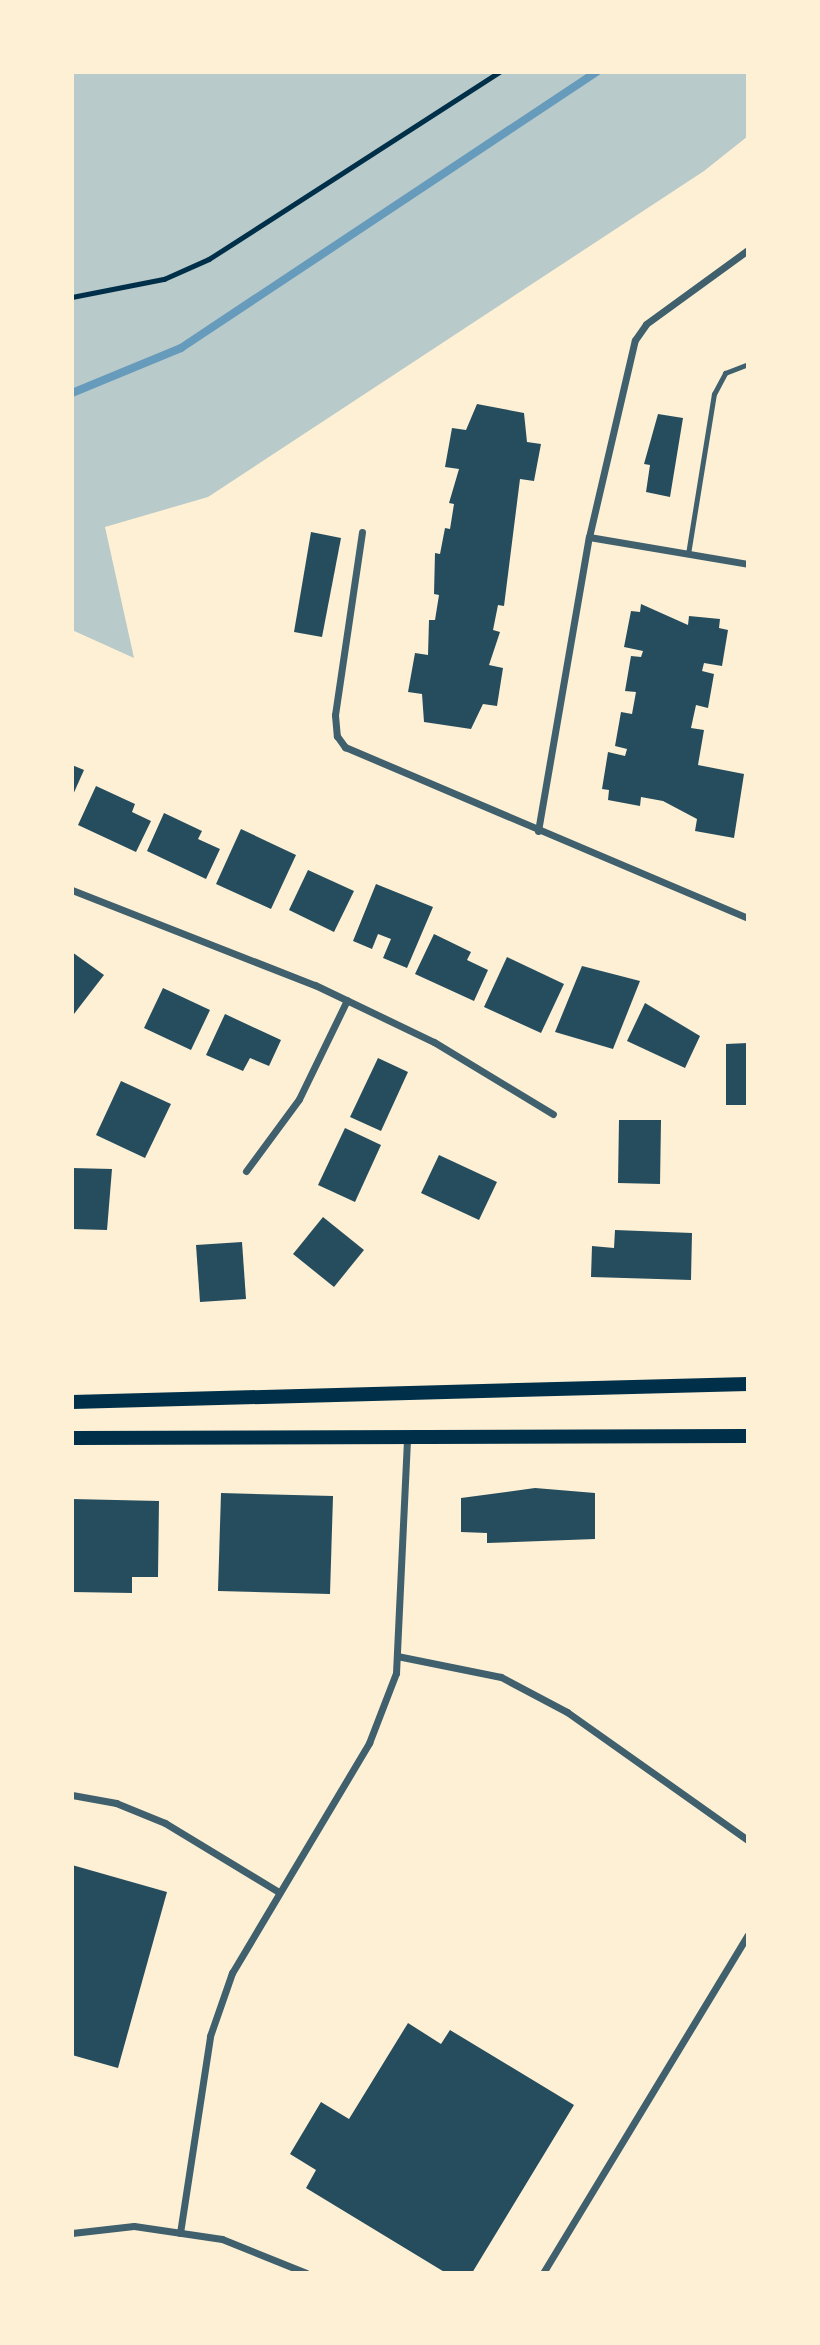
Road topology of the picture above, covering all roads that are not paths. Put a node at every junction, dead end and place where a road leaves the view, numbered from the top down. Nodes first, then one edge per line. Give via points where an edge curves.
1 (748, 250) edge
2 (748, 364) edge
3 (362, 532) dead end
4 (589, 537) junction
5 (688, 554) junction
6 (748, 564) edge
7 (538, 831) junction
8 (72, 890) edge
9 (748, 918) edge
10 (347, 1000) junction
11 (553, 1114) dead end
12 (246, 1171) dead end
13 (748, 1384) edge
14 (72, 1402) edge
15 (748, 1436) edge
16 (407, 1437) junction
17 (72, 1438) edge
18 (397, 1656) junction
19 (72, 1795) edge
20 (748, 1840) edge
21 (279, 1892) junction
22 (748, 1935) edge
23 (72, 2233) edge
24 (180, 2233) junction
25 (306, 2273) edge
26 (544, 2273) edge

1 - 4 street via 646,324 635,340
2 - 5 lane via 724,373 714,394
3 - 7 street via 337,736 362,758
4 - 5 street
4 - 7 street
5 - 6 street
7 - 9 street
8 - 10 street
10 - 11 street
10 - 12 street via 299,1099
13 - 14 main road
15 - 16 main road
16 - 17 main road
16 - 18 street
18 - 20 street via 460,1666 523,1689 567,1712
18 - 21 street via 369,1743
19 - 21 street via 117,1803 165,1823
21 - 24 street via 240,1954 210,2036
22 - 26 street
23 - 24 street via 134,2226
24 - 25 street via 222,2239

